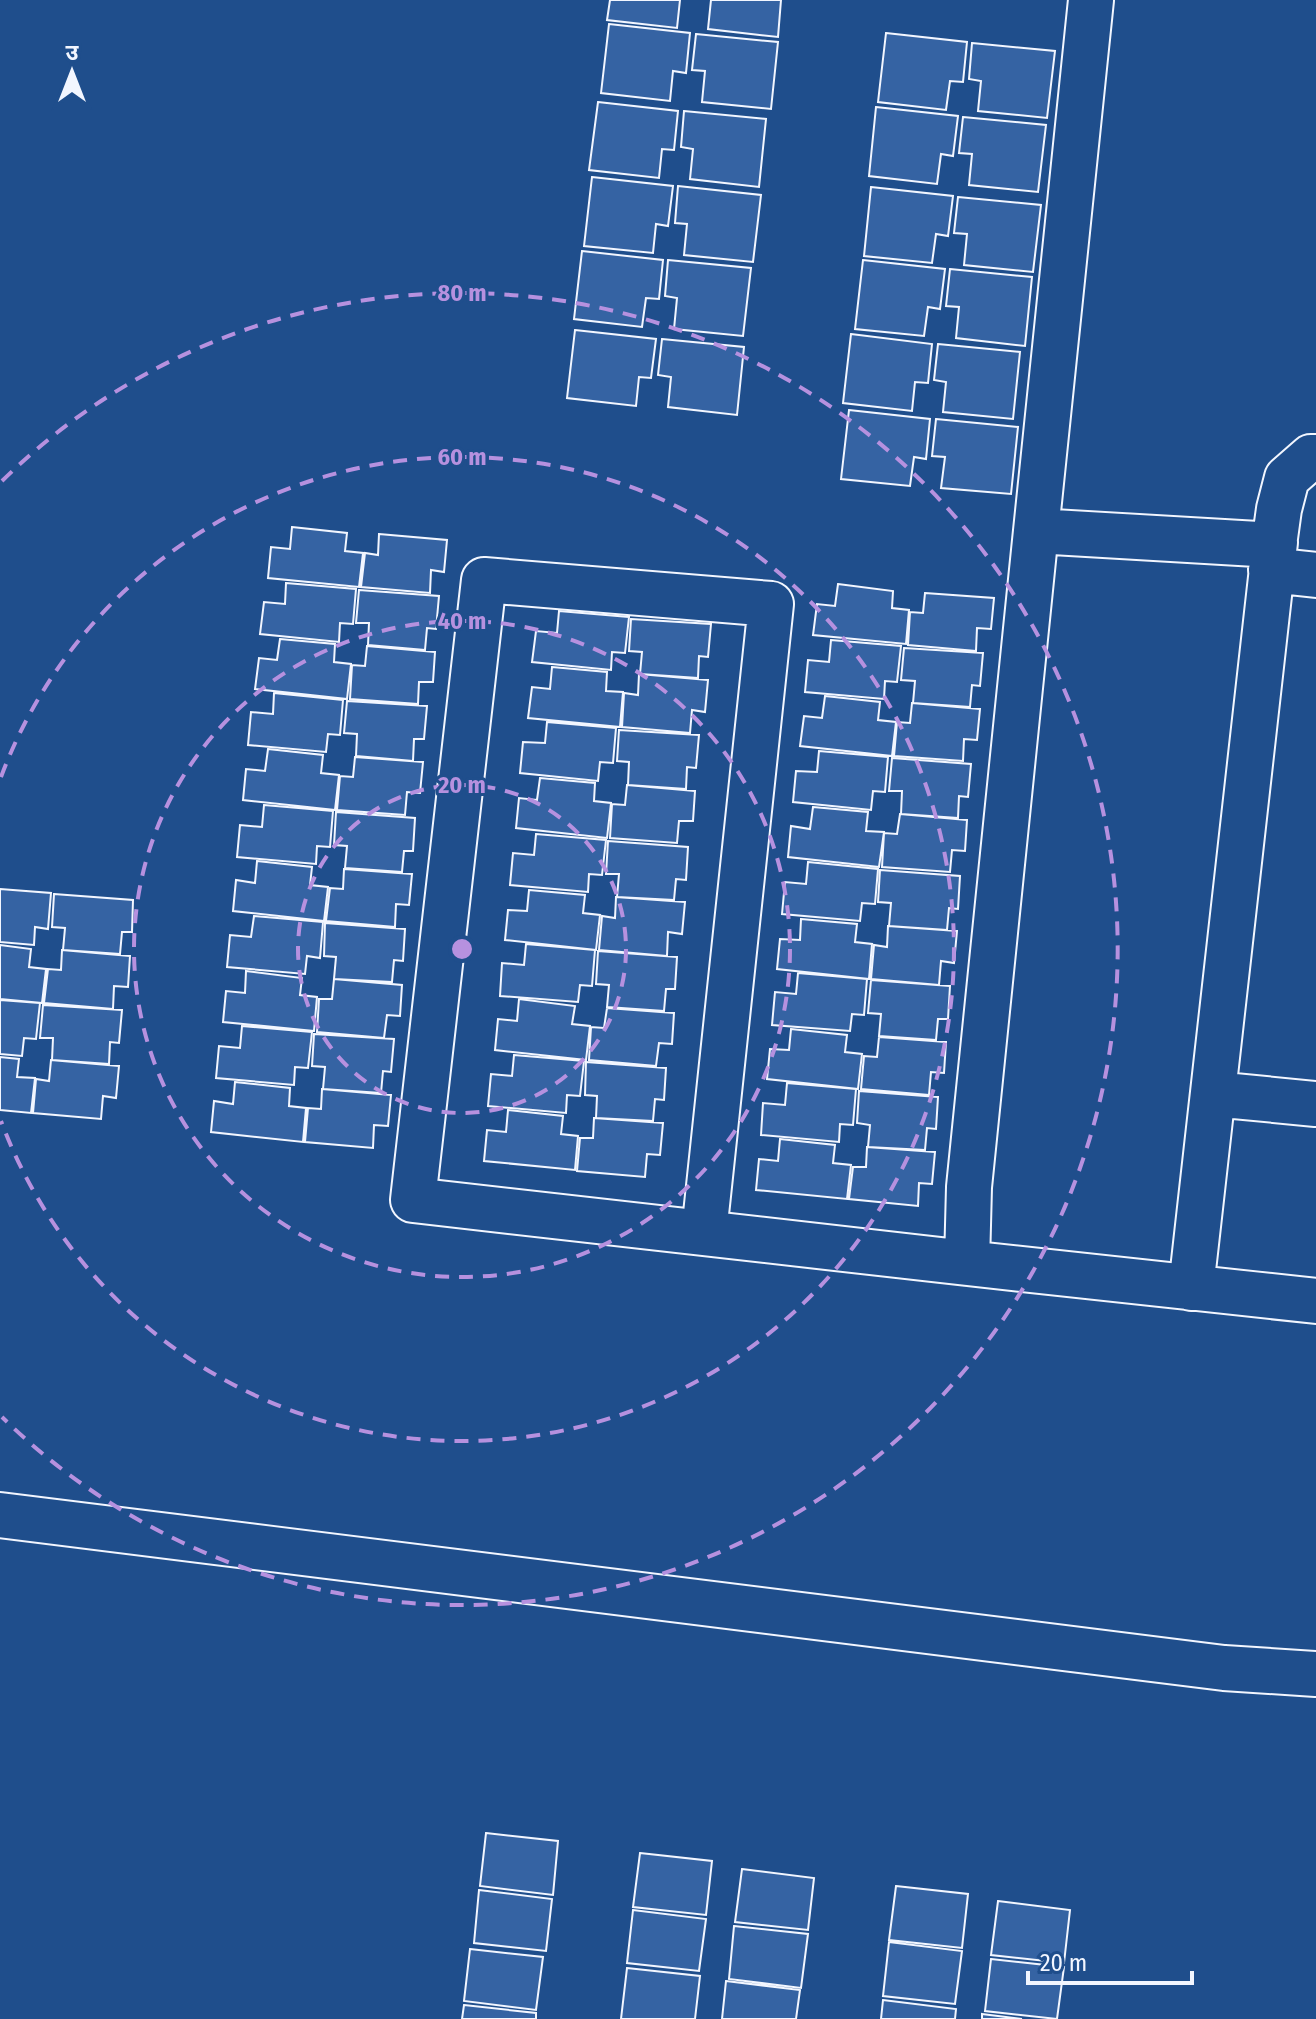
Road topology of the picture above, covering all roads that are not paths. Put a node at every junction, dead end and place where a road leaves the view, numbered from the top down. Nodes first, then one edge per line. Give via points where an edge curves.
1 (1091, 0) edge
2 (1316, 457) edge
3 (1036, 531) junction
4 (1273, 556) junction
5 (1316, 575) edge
6 (1213, 1094) junction
7 (1316, 1104) edge
8 (704, 1233) junction
9 (967, 1263) junction
10 (1191, 1288) junction
11 (1316, 1301) edge
12 (0, 1515) edge
13 (1316, 1674) edge

1 - 3 street
2 - 4 street via 1287,478
3 - 4 street via 1274,545
3 - 9 street via 969,1187
4 - 5 street
4 - 6 street
6 - 7 street
6 - 10 street
8 - 8 street via 413,1200 484,580 771,604
8 - 9 street
9 - 10 street
10 - 11 street
12 - 13 street via 1224,1668

